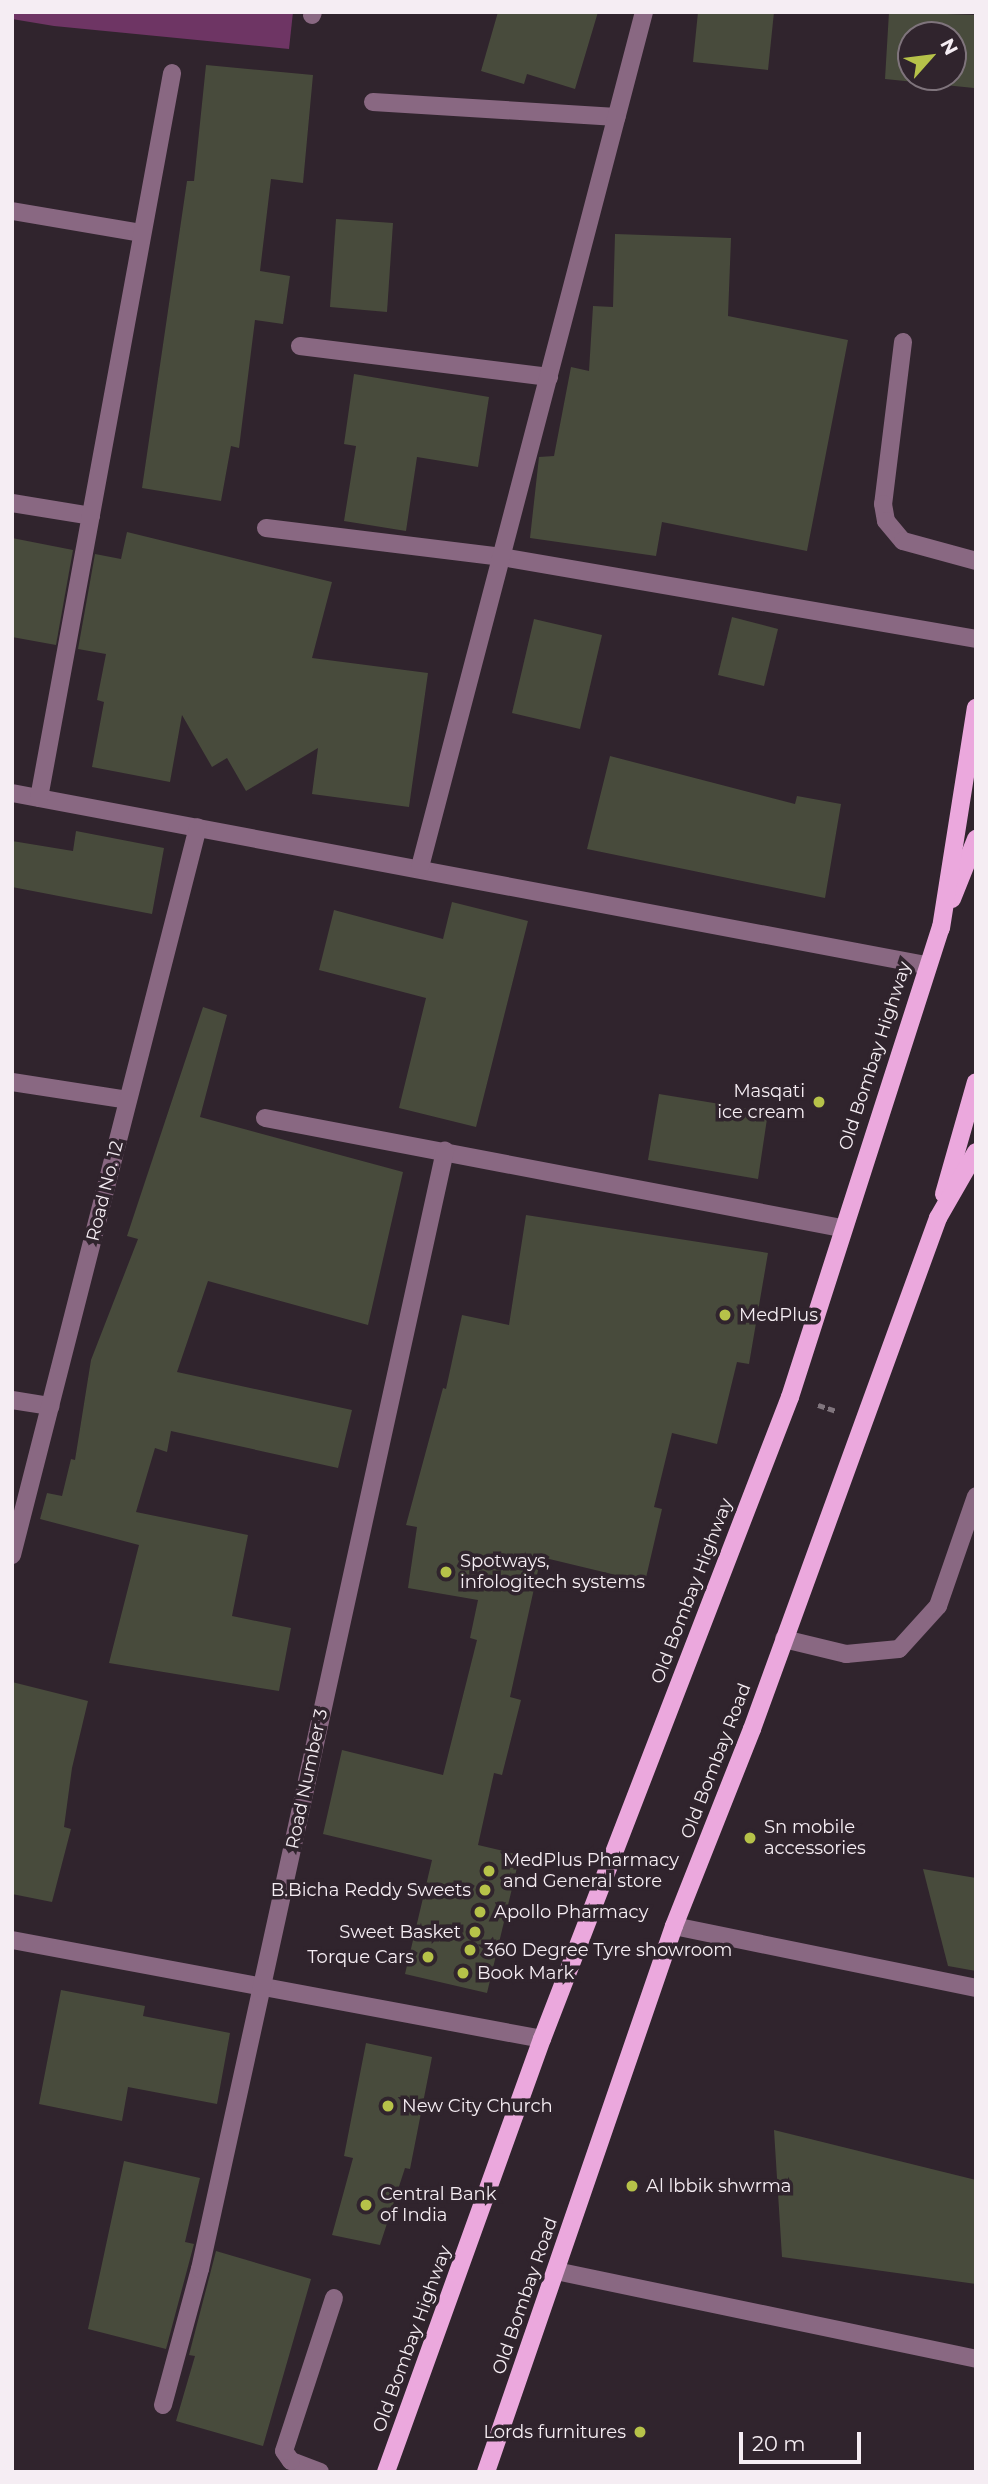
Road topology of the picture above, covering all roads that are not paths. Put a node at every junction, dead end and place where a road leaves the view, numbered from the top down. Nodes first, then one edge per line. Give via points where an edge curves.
1 (644, 12) edge
2 (172, 72) dead end
3 (373, 102) dead end
4 (617, 117) junction
5 (12, 211) edge
6 (142, 233) junction
7 (903, 342) dead end
8 (300, 346) dead end
9 (549, 377) junction
10 (12, 503) edge
11 (91, 516) junction
12 (266, 528) dead end
13 (502, 557) junction
14 (976, 561) edge
15 (976, 639) edge
16 (976, 708) edge
17 (12, 793) edge
18 (39, 798) junction
19 (198, 827) junction
20 (976, 839) edge
21 (420, 867) junction
22 (941, 928) junction
23 (926, 965) junction
24 (12, 1082) edge
25 (976, 1082) edge
26 (128, 1100) junction
27 (265, 1118) dead end
28 (445, 1152) junction
29 (976, 1152) edge
30 (938, 1218) junction
31 (841, 1228) junction
32 (12, 1400) edge
33 (51, 1406) junction
34 (976, 1496) edge
35 (12, 1555) edge
36 (784, 1639) junction
37 (674, 1926) junction
38 (12, 1940) edge
39 (262, 1986) junction
40 (976, 1988) edge
41 (542, 2039) junction
42 (556, 2271) junction
43 (334, 2298) dead end
44 (976, 2359) edge
45 (163, 2405) dead end
46 (320, 2472) edge
47 (386, 2472) edge
48 (486, 2472) edge

1 - 4 street
2 - 6 street
3 - 4 street
4 - 9 street
5 - 6 street
6 - 11 street
7 - 14 street via 883,504 886,521 903,541
8 - 9 street
9 - 13 street
10 - 11 street
11 - 18 street
12 - 13 street
13 - 15 street
13 - 21 street
16 - 22 main road, Old Bombay Highway
17 - 18 street
18 - 19 street
19 - 21 street
19 - 26 street, Road No. 12
20 - 22 main road
21 - 23 street
22 - 23 main road, Old Bombay Highway
23 - 31 main road, Old Bombay Highway
24 - 26 street
25 - 30 main road
26 - 33 street, Road No. 12
27 - 28 street
28 - 31 street
28 - 39 street, Road Number 3
29 - 30 main road, Old Bombay Road
30 - 36 main road, Old Bombay Road
31 - 41 main road, Old Bombay Highway via 790,1397
32 - 33 street
33 - 35 street, Road No. 12
34 - 36 street via 938,1606 899,1649 846,1654
36 - 37 main road, Old Bombay Road
37 - 40 street
37 - 42 main road, Old Bombay Road
38 - 39 street
39 - 41 street
39 - 45 street, Road Number 3 via 200,2269
41 - 47 main road, Old Bombay Highway
42 - 44 street
42 - 48 main road, Old Bombay Road
43 - 46 street via 284,2451 291,2461

